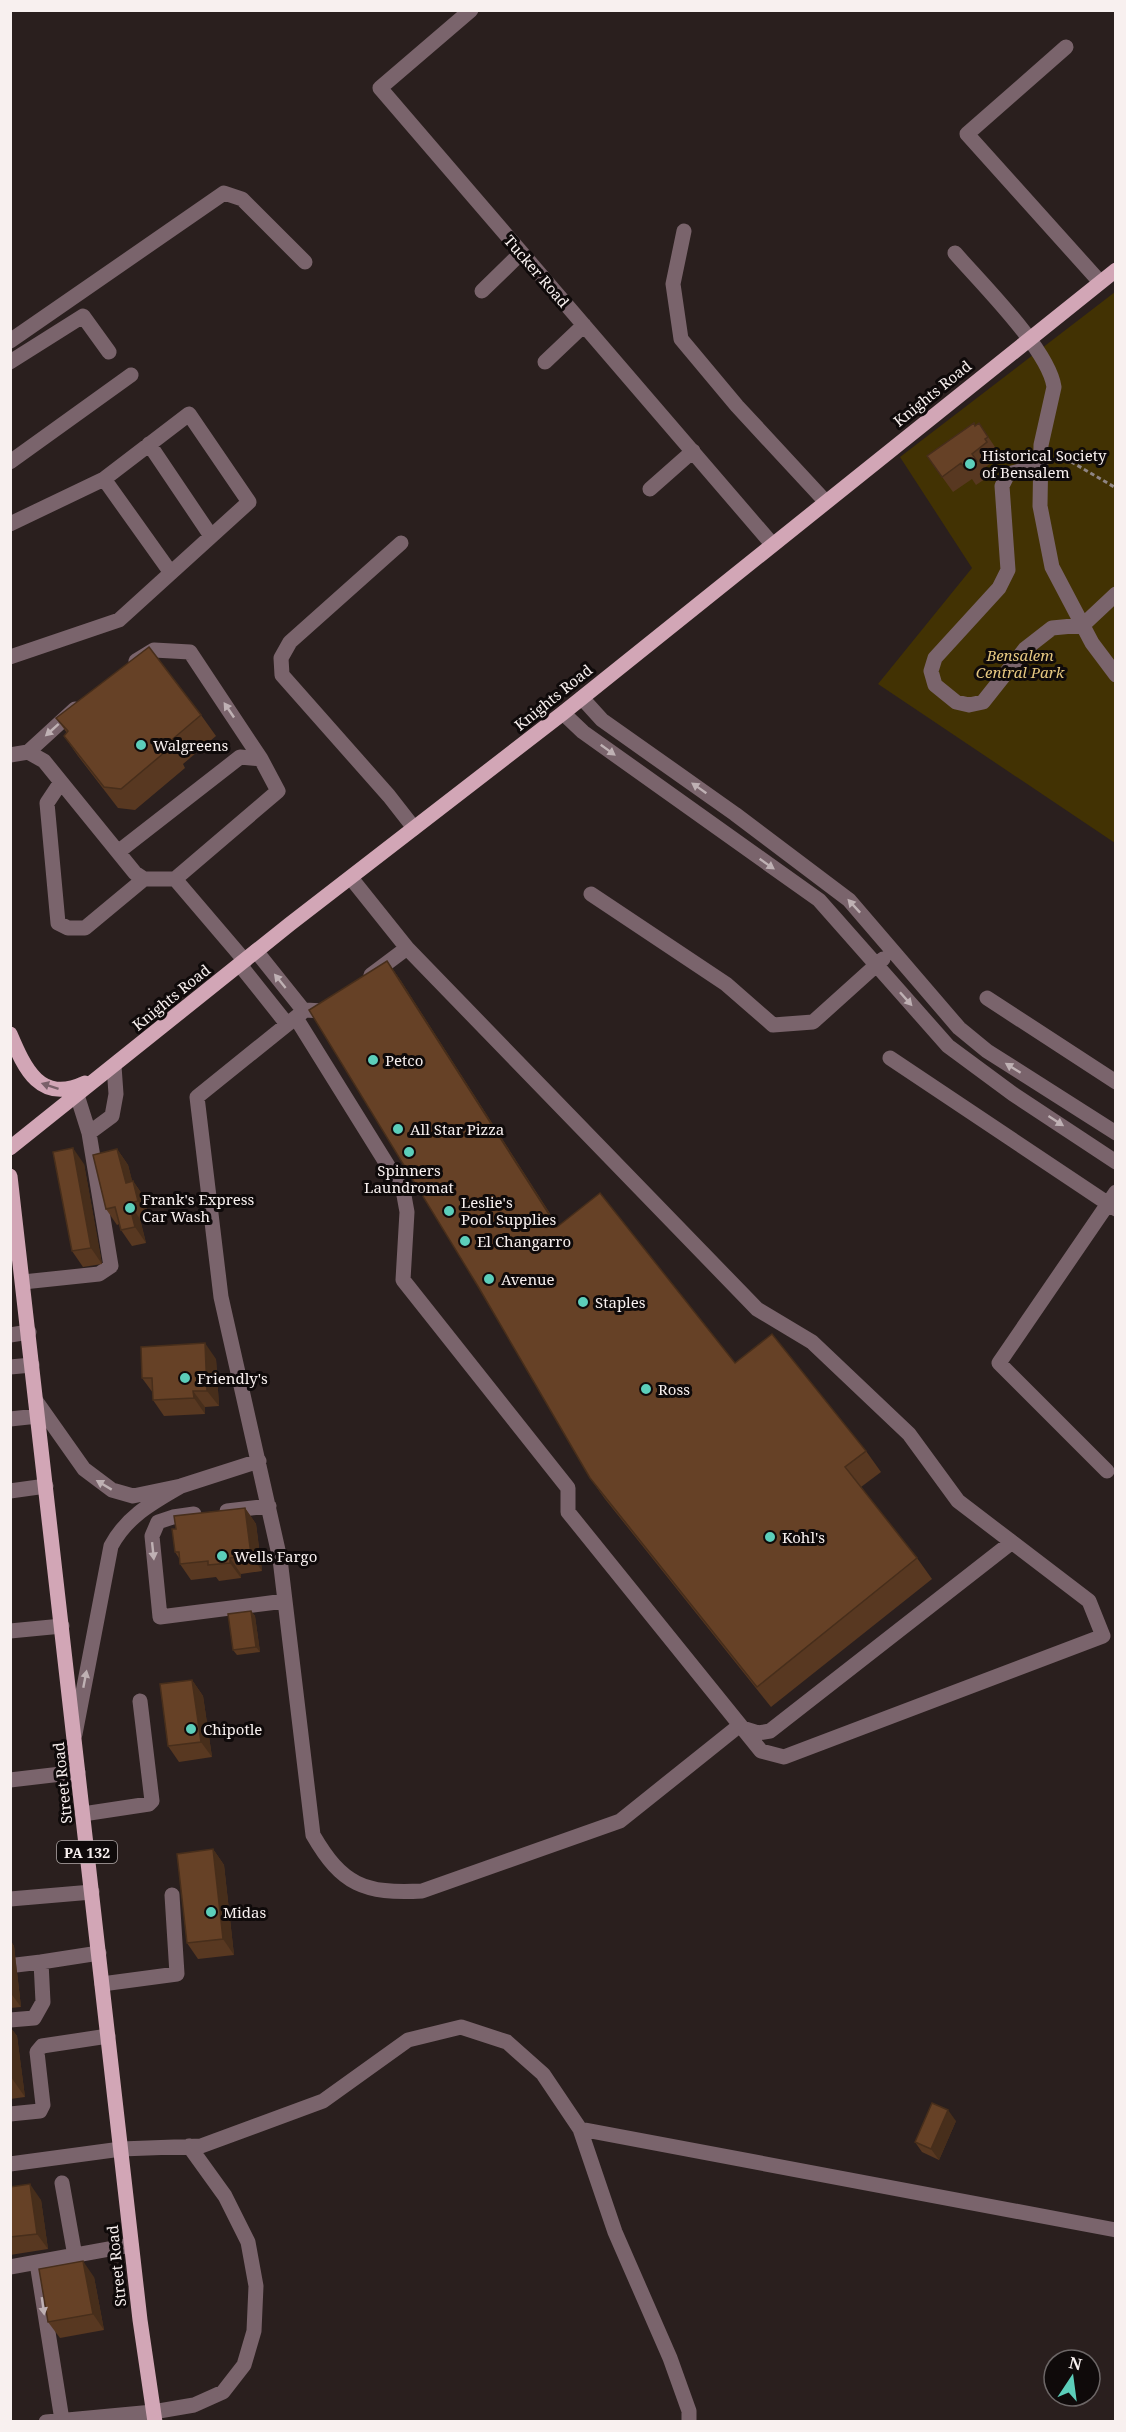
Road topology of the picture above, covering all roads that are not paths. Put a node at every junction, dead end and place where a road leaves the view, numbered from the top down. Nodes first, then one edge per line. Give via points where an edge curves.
1 (471, 10) edge
2 (1066, 47) dead end
3 (684, 231) dead end
4 (521, 253) junction
5 (954, 254) dead end
6 (305, 262) dead end
7 (1116, 270) edge
8 (1100, 282) junction
9 (482, 291) dead end
10 (584, 325) junction
11 (1029, 339) junction
12 (10, 341) edge
13 (109, 352) dead end
14 (10, 362) edge
15 (545, 362) dead end
16 (131, 375) dead end
17 (149, 444) junction
18 (693, 451) junction
19 (10, 462) edge
20 (1040, 470) junction
21 (104, 479) junction
22 (650, 489) dead end
23 (825, 501) junction
24 (10, 524) edge
25 (211, 536) junction
26 (401, 543) dead end
27 (772, 544) junction
28 (171, 573) junction
29 (1116, 594) edge
30 (1083, 625) junction
31 (10, 651) edge
32 (11, 656) edge
33 (124, 668) edge
34 (1116, 675) edge
35 (88, 697) edge
36 (582, 698) junction
37 (563, 713) junction
38 (28, 752) junction
39 (10, 754) edge
40 (261, 759) junction
41 (61, 782) junction
42 (414, 828) junction
43 (118, 852) junction
44 (351, 878) junction
45 (144, 879) junction
46 (174, 879) junction
47 (591, 894) dead end
48 (407, 948) junction
49 (891, 951) junction
50 (247, 959) junction
51 (876, 966) junction
52 (360, 983) edge
53 (342, 997) edge
54 (987, 998) dead end
55 (296, 1018) junction
56 (10, 1034) edge
57 (890, 1058) dead end
58 (109, 1070) junction
59 (1116, 1082) edge
60 (77, 1095) junction
61 (89, 1133) junction
62 (1116, 1133) edge
63 (10, 1148) edge
64 (1116, 1162) edge
65 (10, 1176) edge
66 (1113, 1201) edge
67 (10, 1267) edge
68 (23, 1282) junction
69 (29, 1332) junction
70 (10, 1335) edge
71 (32, 1365) junction
72 (10, 1367) edge
73 (37, 1408) junction
74 (10, 1419) edge
75 (259, 1461) junction
76 (1107, 1471) dead end
77 (46, 1486) junction
78 (181, 1486) junction
79 (10, 1491) edge
80 (269, 1506) junction
81 (1012, 1542) junction
82 (285, 1601) junction
83 (62, 1626) junction
84 (10, 1631) edge
85 (140, 1701) dead end
86 (741, 1726) junction
87 (74, 1737) junction
88 (78, 1772) junction
89 (10, 1780) edge
90 (83, 1814) junction
91 (92, 1892) junction
92 (172, 1895) dead end
93 (10, 1899) edge
94 (99, 1953) junction
95 (41, 1962) junction
96 (16, 1965) dead end
97 (102, 1984) junction
98 (10, 2020) edge
99 (108, 2036) junction
100 (10, 2114) edge
101 (580, 2129) junction
102 (189, 2146) junction
103 (121, 2149) junction
104 (10, 2164) edge
105 (62, 2183) dead end
106 (1116, 2230) edge
107 (131, 2245) junction
108 (75, 2256) junction
109 (37, 2263) junction
110 (10, 2267) edge
111 (154, 2417) edge
112 (62, 2420) junction
113 (46, 2421) edge
114 (689, 2421) edge

1 - 4 street, Tucker Road via 380,88
2 - 8 street via 968,134
3 - 23 street via 673,284 681,339
4 - 9 street
4 - 10 street, Tucker Road
5 - 11 street
6 - 12 street via 242,199 224,193
7 - 8 main road, Knights Road
8 - 11 main road, Knights Road
10 - 15 street
10 - 18 street, Tucker Road
11 - 20 street via 1053,378 1054,387 1041,445
11 - 23 main road, Knights Road
13 - 14 street via 83,316
16 - 19 street
17 - 21 street
17 - 25 street
17 - 25 street via 189,414 249,502
18 - 22 street
18 - 27 street, Tucker Road
20 - 30 street via 1040,506 1052,567
20 - 30 street via 1008,474 1002,486 1008,570 999,588 935,658 931,671 935,685 956,702 983,702 1025,649 1052,628
21 - 24 street
21 - 28 street
23 - 27 main road, Knights Road
25 - 28 street
26 - 42 street via 290,642 281,658 282,675
27 - 36 main road, Knights Road
28 - 32 street via 118,620
29 - 30 street
30 - 34 street
31 - 32 street
40 -> 33 street via 190,652 154,650
35 -> 38 street
36 - 37 main road, Knights Road
49 -> 36 street via 849,900 602,720
37 - 42 main road, Knights Road
37 -> 51 street via 602,746 819,900
38 - 39 street
38 - 41 street via 44,761
40 - 43 street via 240,757
40 - 46 street via 279,791
41 - 43 street
41 - 45 street via 47,803 58,922 68,928 85,928
42 - 44 main road, Knights Road
43 - 45 street
44 - 48 street
44 - 50 main road, Knights Road
45 - 46 street
46 - 50 street
47 - 51 street via 726,984 773,1025 813,1022
48 - 52 street
48 - 81 street via 757,1309 812,1342 909,1434 958,1501
49 - 51 street
62 -> 49 street via 987,1051 959,1028
50 - 55 street
55 -> 50 street
50 - 58 main road, Knights Road
51 -> 64 street via 948,1046
53 - 55 street via 323,1011
54 - 59 street
55 - 75 street via 197,1097 221,1297
55 - 86 street via 403,1190 407,1212 403,1280 568,1488 568,1512
58 -> 56 main road via 74,1088 44,1085 31,1076
57 - 66 street
58 - 60 main road, Knights Road
58 - 61 street via 116,1094 112,1116
60 - 61 street
60 - 63 main road, Knights Road
61 - 68 street via 111,1266 99,1274
65 - 68 main road, Street Road / PA 132
66 - 76 street via 999,1363
67 - 68 main road
68 - 69 main road, Street Road / PA 132
69 - 70 street
69 - 71 main road, Street Road / PA 132
71 - 72 street
71 - 73 main road, Street Road / PA 132
73 - 74 street
73 - 77 main road, Street Road / PA 132
78 -> 73 street via 133,1496 112,1490 84,1469
75 - 78 street
75 - 80 street
77 - 79 street
77 - 83 main road, Street Road / PA 132
87 -> 78 street via 111,1546 120,1529 139,1510
80 - 82 street
80 -> 82 street via 158,1522 152,1536 160,1617
81 - 86 street via 770,1731 758,1733
81 - 86 street via 1089,1601 1103,1636 784,1757 761,1751
82 - 86 street via 313,1835 329,1861 347,1878 371,1889 394,1893 422,1891 620,1821
83 - 84 street
83 - 87 main road, Street Road / PA 132
85 - 90 street via 152,1800 149,1804
87 - 88 main road, Street Road / PA 132
88 - 89 street
88 - 90 main road, Street Road / PA 132
90 - 91 main road, Street Road / PA 132
91 - 93 street
91 - 94 main road, Street Road / PA 132
92 - 97 street via 177,1974
94 - 95 street
94 - 97 main road, Street Road / PA 132
95 - 96 street
95 - 98 street via 43,2002 34,2018
97 - 99 main road, Street Road / PA 132
99 - 100 street via 42,2046 37,2052 43,2105 39,2111
99 - 103 main road, Street Road / PA 132
101 - 102 street via 543,2074 507,2042 461,2026 408,2040 323,2101 201,2146
101 - 106 street
101 - 114 street via 615,2232 689,2411
102 - 103 street
102 - 111 street via 225,2196 248,2242 256,2286 254,2331 244,2365 223,2392
103 - 104 street
103 - 107 main road, Street Road / PA 132
105 - 108 street
107 - 108 street
107 - 111 main road, Street Road / PA 132
108 - 109 street
109 - 110 street
109 -> 112 street
111 - 112 street
112 - 113 street

